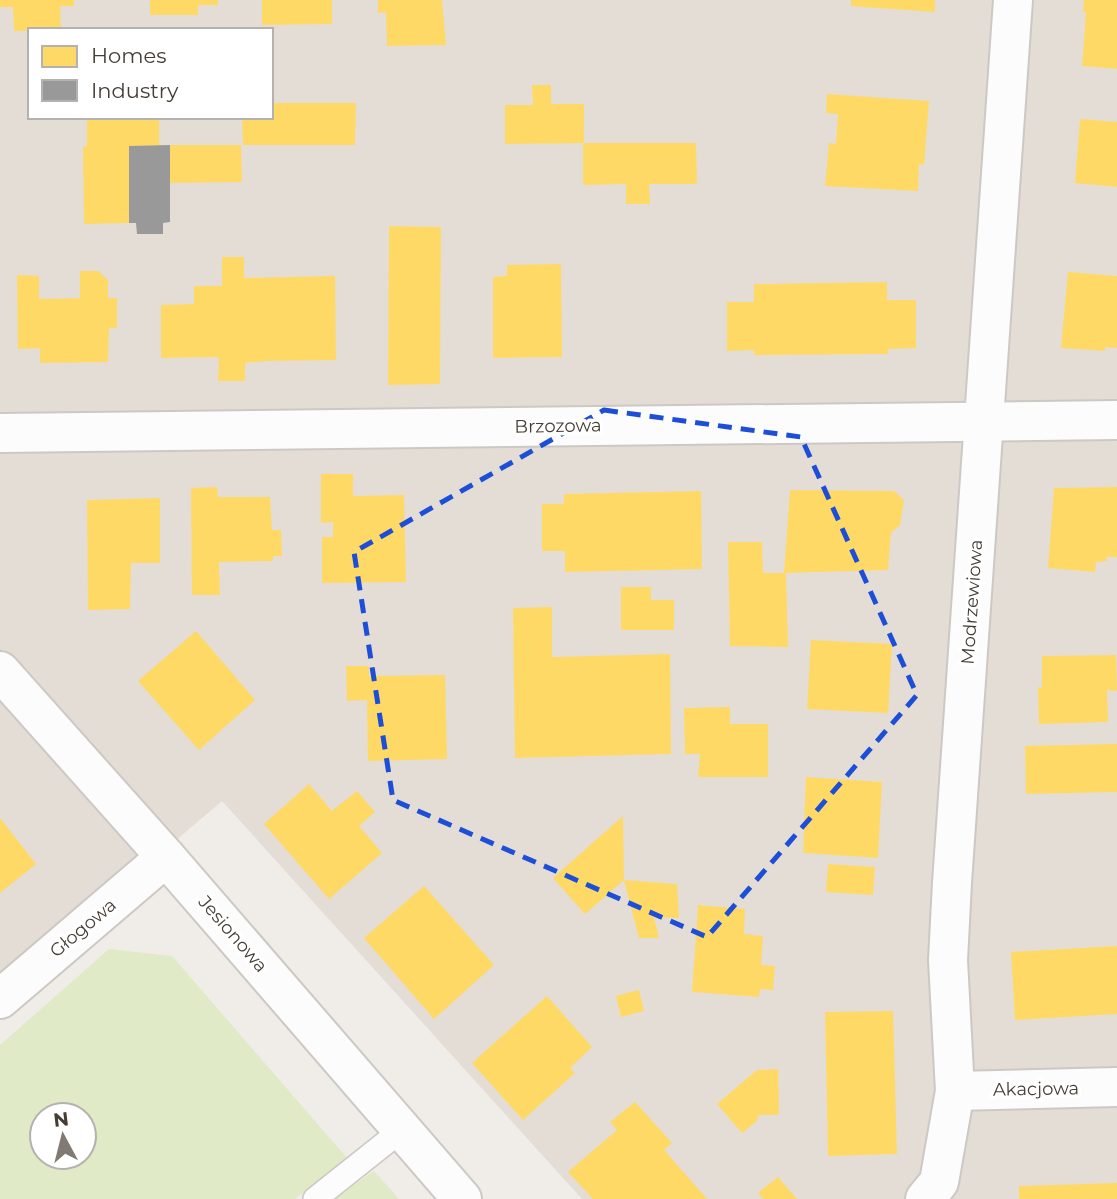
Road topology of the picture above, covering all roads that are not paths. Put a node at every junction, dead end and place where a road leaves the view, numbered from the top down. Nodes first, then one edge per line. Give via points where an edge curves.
1 (1013, 0) edge
2 (1117, 420) edge
3 (985, 421) junction
4 (0, 433) edge
5 (0, 671) edge
6 (166, 857) junction
7 (0, 999) edge
8 (1117, 1087) edge
9 (955, 1091) junction
10 (403, 1129) junction
11 (315, 1199) edge
12 (463, 1199) edge
13 (925, 1199) edge

1 - 3 street, Modrzewiowa
2 - 3 street, Brzozowa
3 - 4 street, Brzozowa
3 - 9 street, Modrzewiowa via 948,961
5 - 6 street, Jesionowa
6 - 7 street, Głogowa
6 - 10 street, Jesionowa
8 - 9 street, Akacjowa
9 - 13 street, Modrzewiowa via 939,1182
10 - 11 lane
10 - 12 street, Jesionowa

